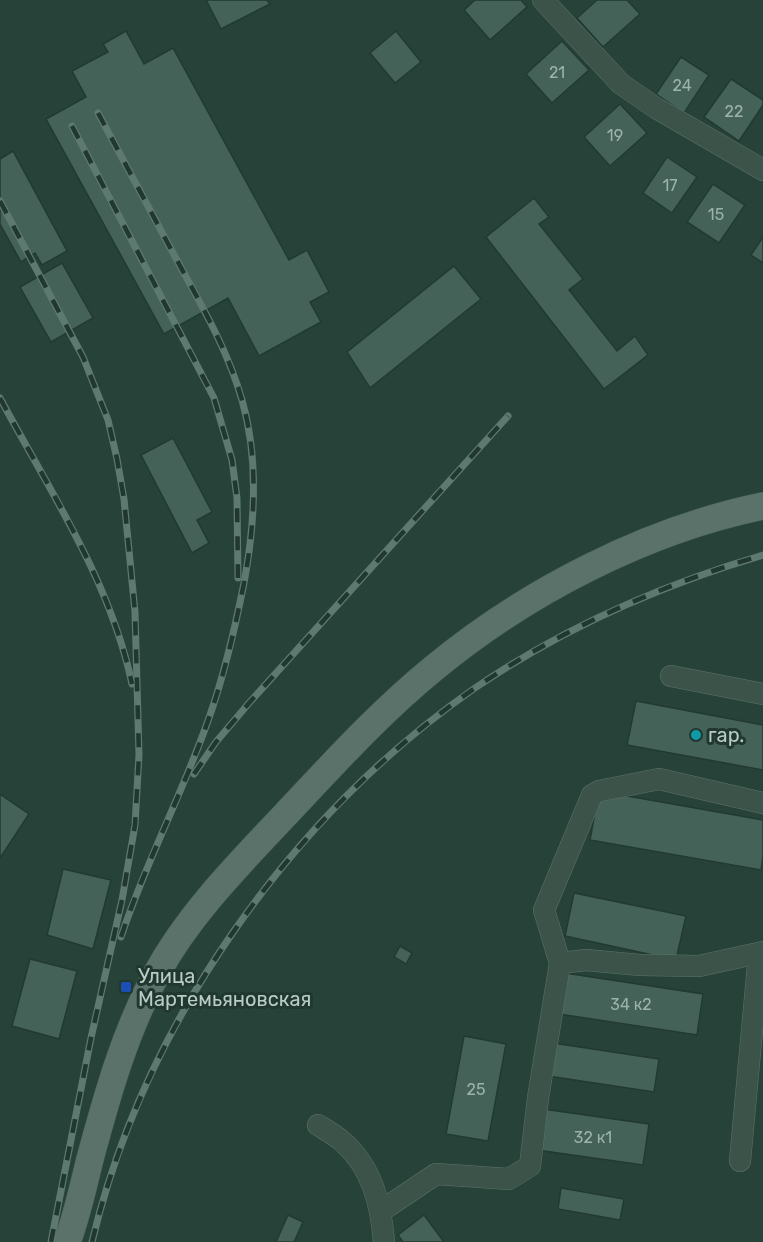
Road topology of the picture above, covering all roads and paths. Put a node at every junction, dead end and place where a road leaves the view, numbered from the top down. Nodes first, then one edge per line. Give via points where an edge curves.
1 (543, 0) edge
2 (763, 170) edge
3 (763, 506) edge
4 (671, 676) dead end
5 (763, 694) edge
6 (763, 803) edge
7 (761, 953) edge
8 (560, 963) junction
9 (760, 986) edge
10 (318, 1125) dead end
11 (740, 1161) dead end
12 (381, 1211) junction
13 (67, 1242) edge
14 (384, 1242) edge

1 - 2 street via 621,84
3 - 13 main road via 730,513 633,548 526,602 433,668 348,748 237,866 180,937 158,972 108,1093
4 - 5 street
6 - 8 street via 659,779 592,795 544,910
7 - 8 street via 699,966 586,960
7 - 9 street
8 - 12 street via 530,1166 509,1179 436,1174
9 - 11 street
10 - 12 street via 342,1141 358,1159 372,1182
12 - 14 street

